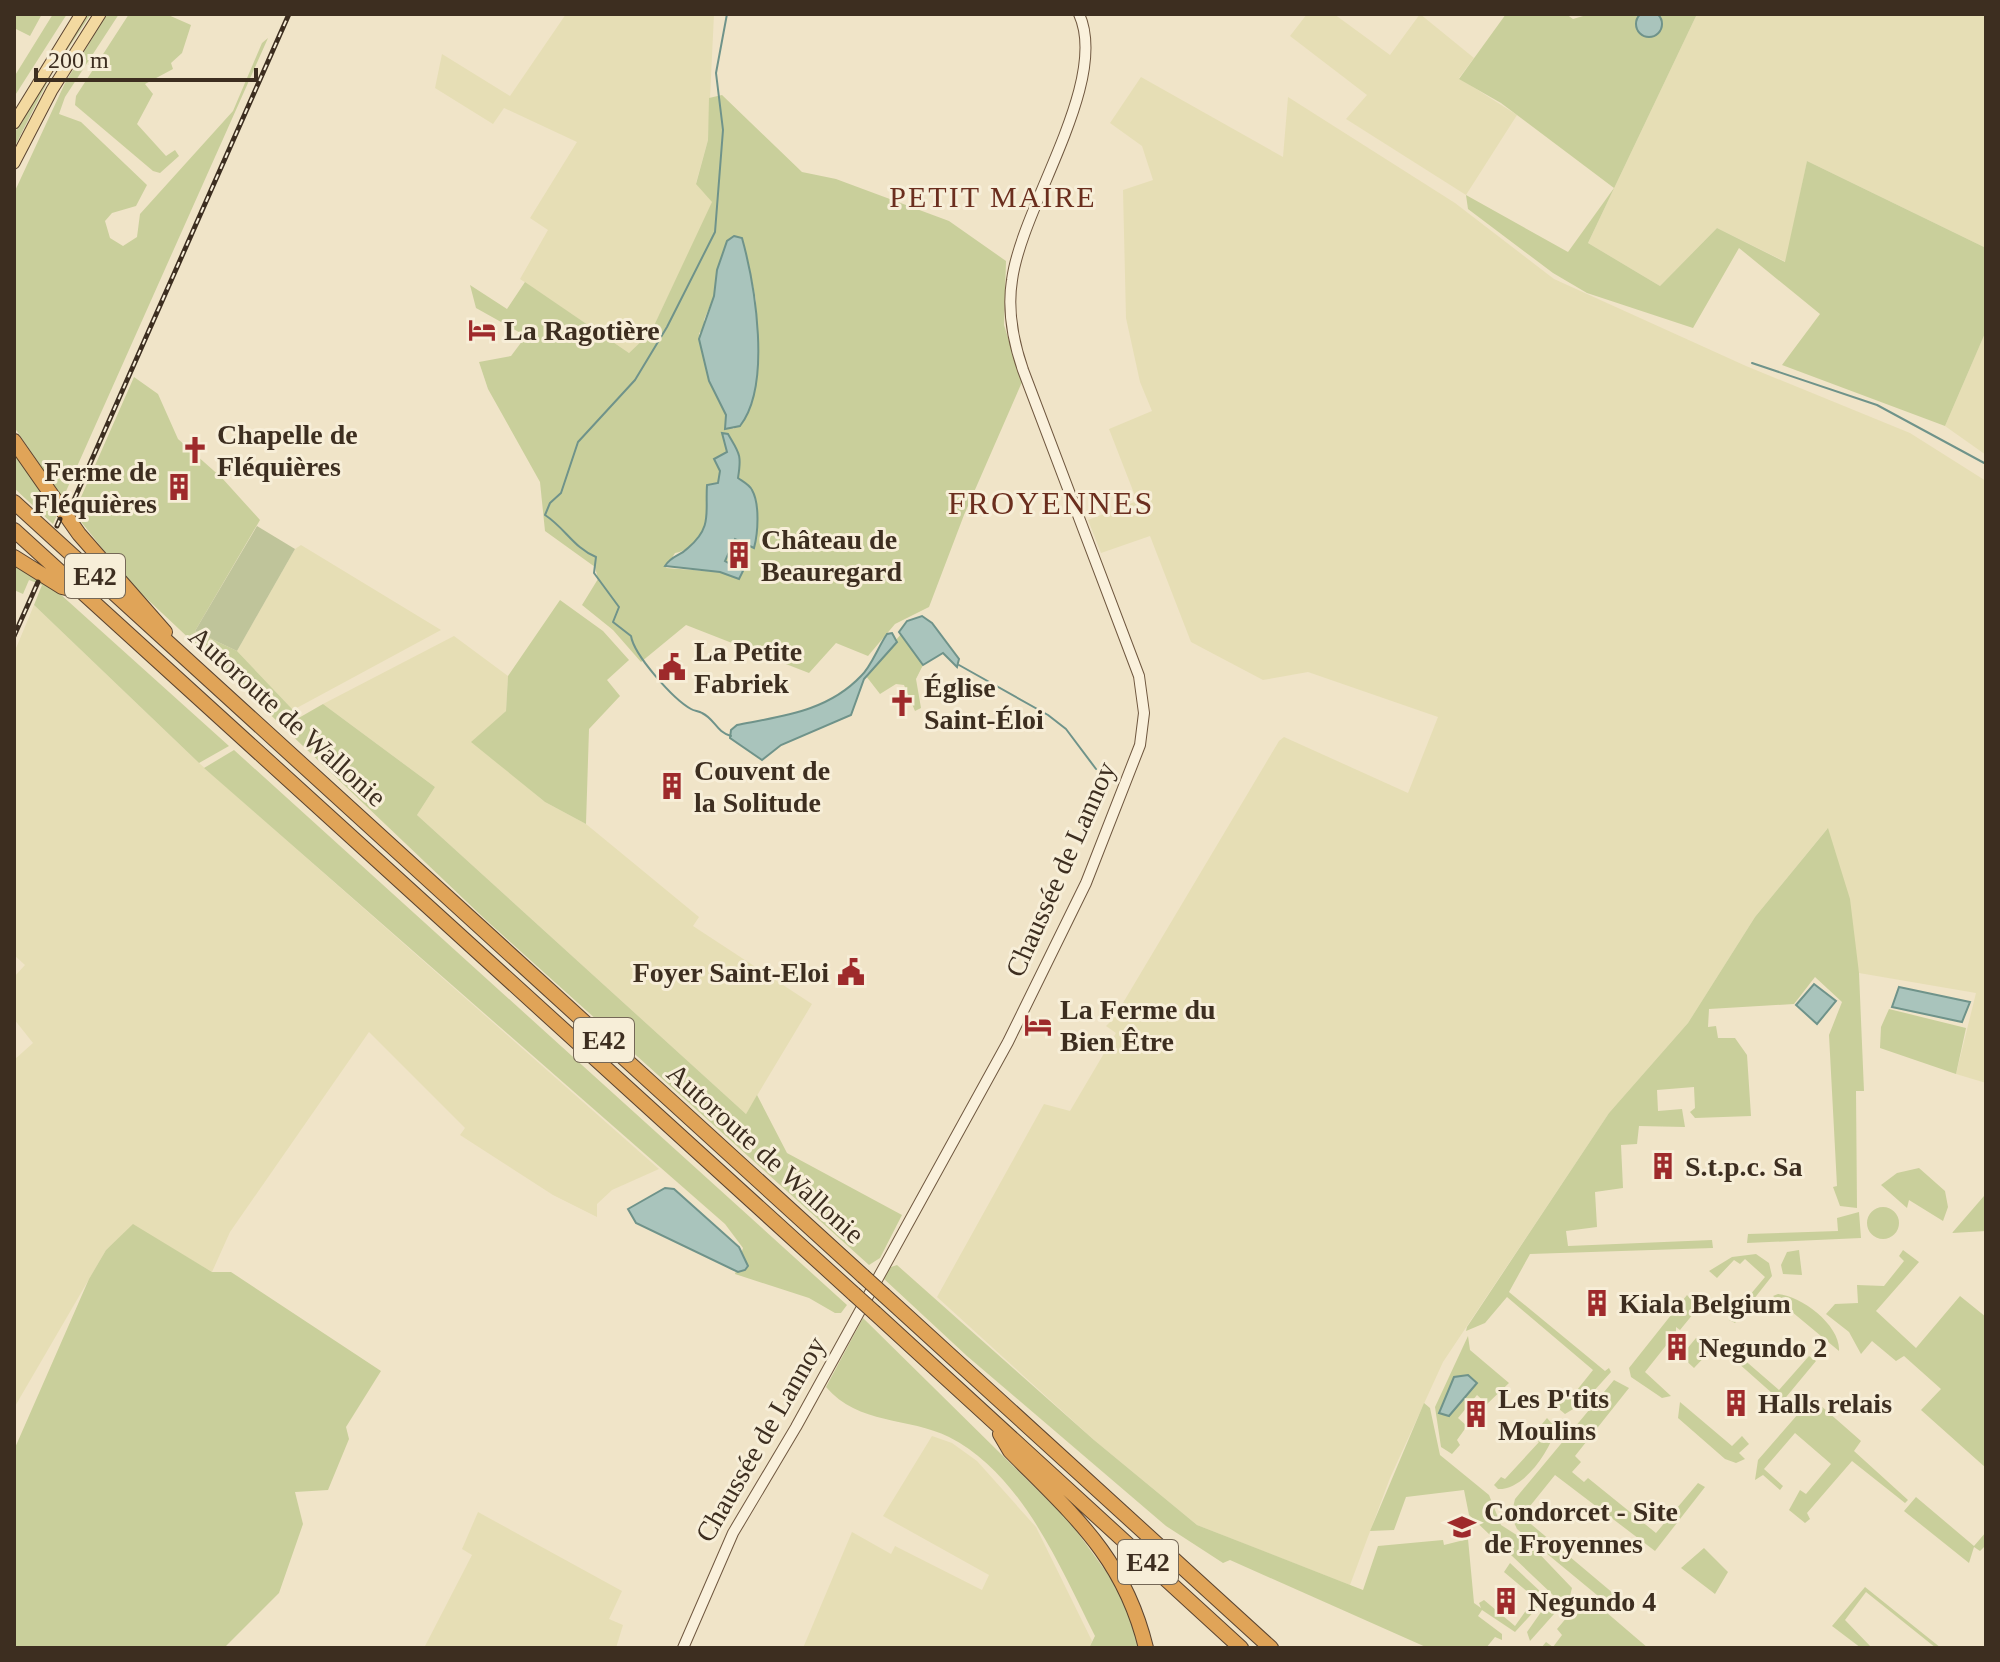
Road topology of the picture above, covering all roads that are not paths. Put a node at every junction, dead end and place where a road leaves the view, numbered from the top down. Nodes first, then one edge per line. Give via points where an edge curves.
1 (81, 14) edge
2 (100, 14) edge
3 (1079, 14) edge
4 (14, 123) edge
5 (14, 163) edge
6 (14, 441) edge
7 (14, 502) edge
8 (14, 530) edge
9 (14, 557) edge
10 (83, 593) junction
11 (176, 650) junction
12 (988, 1417) junction
13 (1132, 1520) junction
14 (1159, 1533) dead end
15 (683, 1648) edge
16 (1146, 1648) edge
17 (1241, 1648) edge
18 (1271, 1648) edge

1 - 4 main road
2 - 5 main road
3 - 15 main road, Chaussée de Lannoy via 1086,59 1077,98 1016,257 1011,322 1023,370 1139,676 1144,713 1140,745 1086,883 1013,1032 811,1402 733,1533
6 - 11 highway via 54,502 157,620
7 - 11 highway, Autoroute de Wallonie / E42
8 - 10 highway, Autoroute de Wallonie / E42
9 - 10 highway via 62,587
10 - 12 highway, Autoroute de Wallonie / E42, bridge
11 - 13 highway, Autoroute de Wallonie / E42, bridge
12 - 16 highway via 1010,1451 1108,1556 1125,1584
12 - 17 highway, Autoroute de Wallonie / E42
13 - 14 highway
13 - 18 highway, Autoroute de Wallonie / E42

